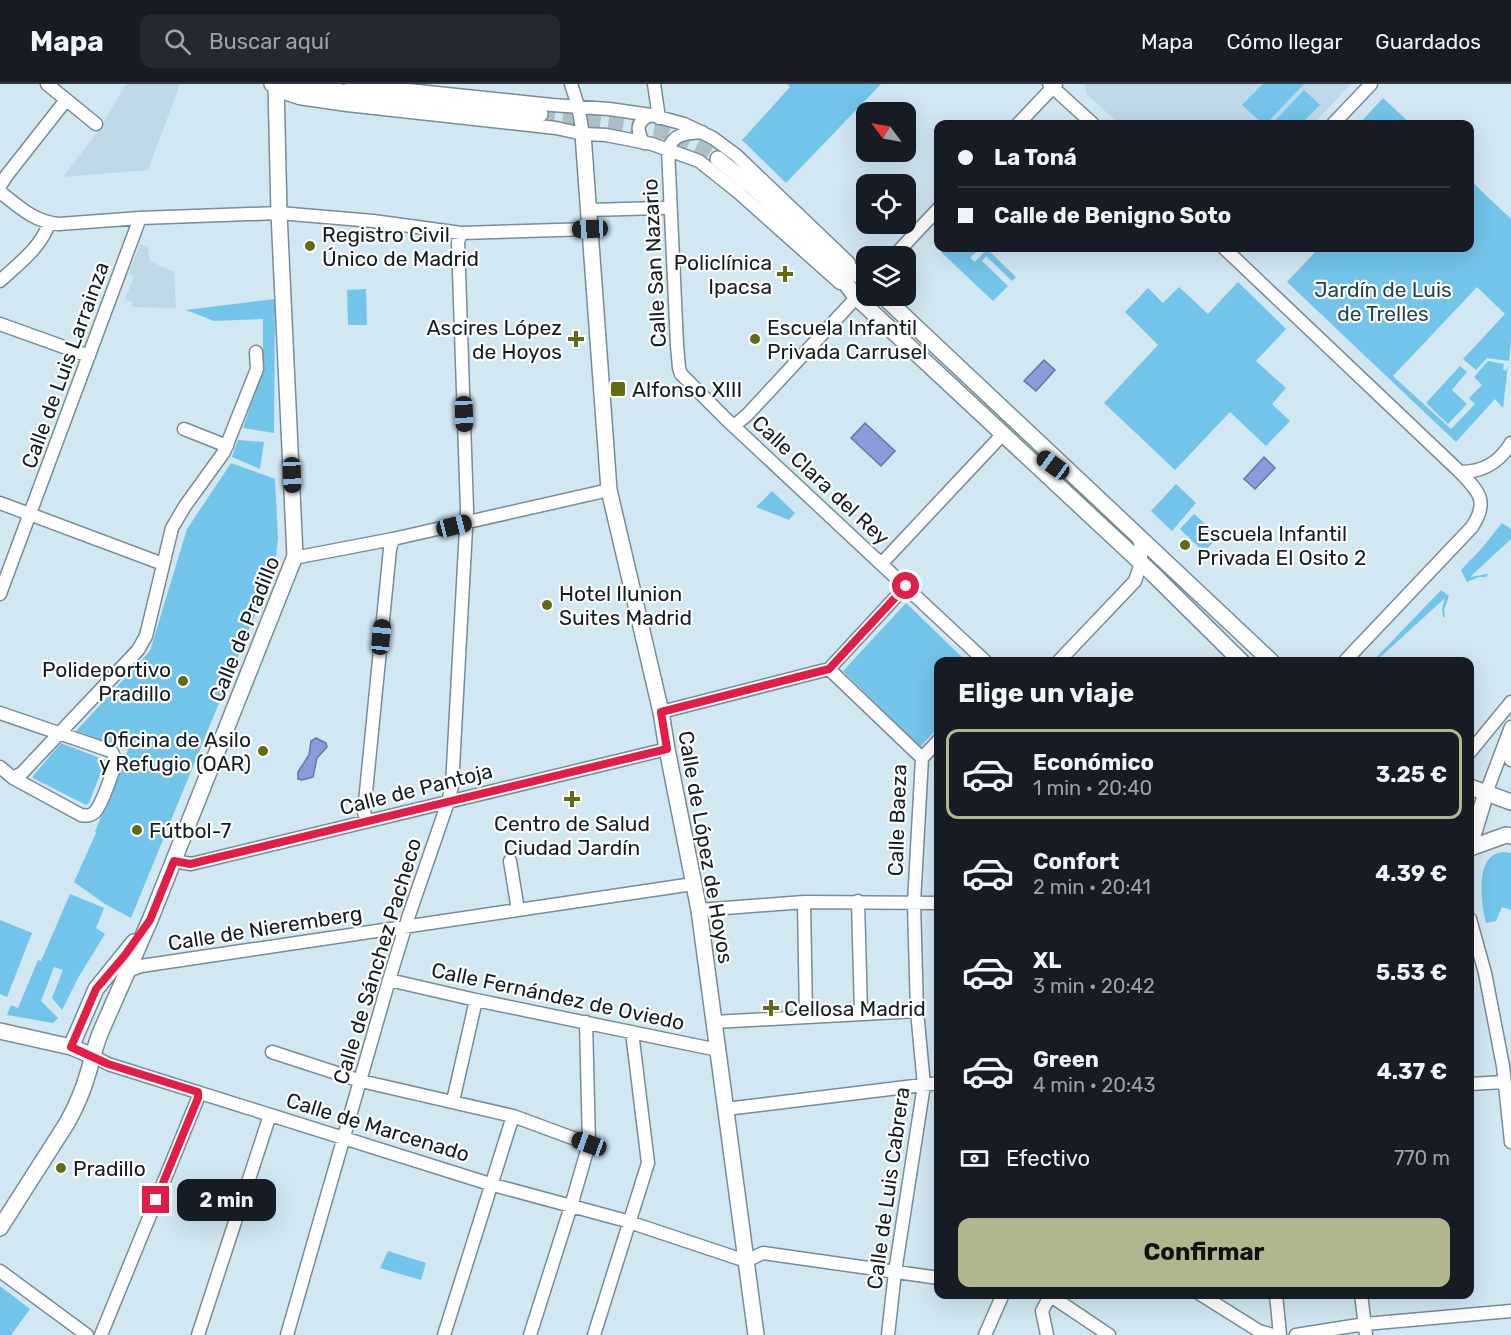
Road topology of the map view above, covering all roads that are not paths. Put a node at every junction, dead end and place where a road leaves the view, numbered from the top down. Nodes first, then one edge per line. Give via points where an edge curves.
1 (47, 84) edge
2 (276, 84) edge
3 (351, 84) edge
4 (571, 84) edge
5 (654, 84) edge
6 (1371, 84) edge
7 (1052, 85) edge
8 (66, 100) junction
9 (578, 106) junction
10 (540, 114) tunnel mouth
11 (655, 116) junction
12 (1021, 120) edge
13 (1089, 120) edge
14 (1337, 120) edge
15 (96, 124) dead end
16 (702, 132) junction
17 (583, 134) junction
18 (644, 142) junction
19 (668, 149) junction
20 (718, 159) tunnel mouth
21 (0, 186) edge
22 (0, 192) edge
23 (670, 206) junction
24 (589, 210) junction
25 (279, 213) junction
26 (934, 213) edge
27 (140, 218) junction
28 (49, 223) junction
29 (590, 229) junction
30 (461, 233) junction
31 (903, 246) edge
32 (820, 249) junction
33 (1228, 252) edge
34 (856, 270) edge
35 (856, 274) edge
36 (0, 281) edge
37 (856, 297) junction
38 (866, 306) edge
39 (894, 306) edge
40 (0, 324) edge
41 (256, 352) dead end
42 (89, 356) junction
43 (927, 364) junction
44 (681, 374) joint
45 (983, 389) junction
46 (734, 426) junction
47 (184, 429) dead end
48 (1002, 435) junction
49 (1511, 443) edge
50 (227, 446) junction
51 (1069, 471) junction
52 (1460, 472) junction
53 (609, 490) junction
54 (0, 503) edge
55 (30, 514) junction
56 (467, 523) junction
57 (1135, 531) junction
58 (393, 539) junction
59 (296, 556) junction
60 (882, 563) junction
61 (1141, 563) junction
62 (163, 564) junction
63 (1152, 574) junction
64 (906, 586) junction
65 (1192, 586) junction
66 (0, 594) edge
67 (981, 657) edge
68 (1063, 657) edge
69 (1237, 657) edge
70 (1267, 657) edge
71 (1349, 657) edge
72 (829, 669) junction
73 (1511, 702) edge
74 (661, 712) junction
75 (0, 713) edge
76 (1509, 730) edge
77 (59, 734) junction
78 (934, 745) edge
79 (1474, 748) edge
80 (667, 749) junction
81 (922, 758) junction
82 (1511, 760) edge
83 (0, 767) edge
84 (13, 778) junction
85 (1474, 788) edge
86 (1486, 793) junction
87 (448, 802) junction
88 (1511, 802) edge
89 (367, 821) junction
90 (1474, 834) edge
91 (1511, 836) edge
92 (1474, 846) edge
93 (174, 861) junction
94 (510, 861) dead end
95 (693, 884) junction
96 (858, 901) junction
97 (804, 902) junction
98 (914, 903) junction
99 (934, 903) edge
100 (518, 910) junction
101 (699, 910) junction
102 (150, 920) junction
103 (405, 926) junction
104 (1474, 933) edge
105 (128, 971) junction
106 (389, 980) junction
107 (96, 989) junction
108 (476, 1000) junction
109 (113, 1001) junction
110 (917, 1011) junction
111 (861, 1013) junction
112 (806, 1017) junction
113 (585, 1022) junction
114 (714, 1022) junction
115 (0, 1031) edge
116 (632, 1032) junction
117 (71, 1047) junction
118 (718, 1050) junction
119 (272, 1052) dead end
120 (93, 1056) junction
121 (361, 1081) junction
122 (1504, 1082) junction
123 (934, 1084) edge
124 (1474, 1084) edge
125 (924, 1085) junction
126 (198, 1092) junction
127 (453, 1101) junction
128 (726, 1109) junction
129 (270, 1115) junction
130 (513, 1116) junction
131 (343, 1138) junction
132 (1511, 1142) edge
133 (589, 1144) junction
134 (490, 1185) junction
135 (571, 1206) junction
136 (630, 1222) junction
137 (0, 1228) edge
138 (746, 1261) junction
139 (0, 1270) edge
140 (895, 1272) junction
141 (934, 1277) edge
142 (1001, 1299) edge
143 (1047, 1299) edge
144 (1055, 1299) edge
145 (1208, 1299) edge
146 (1276, 1299) edge
147 (1362, 1299) edge
148 (1511, 1311) edge
149 (1365, 1330) edge
150 (87, 1335) edge
151 (101, 1335) edge
152 (198, 1335) edge
153 (287, 1335) edge
154 (444, 1335) edge
155 (530, 1335) edge
156 (594, 1335) edge
157 (756, 1335) edge
158 (888, 1335) edge
159 (985, 1335) edge
160 (1047, 1335) edge
161 (1109, 1335) edge
162 (1273, 1335) edge
163 (1280, 1335) edge
164 (1296, 1335) edge

1 - 8 street
2 - 10 street
2 - 17 street via 299,98
2 - 25 street, Calle de Pradillo
3 - 9 street
4 - 9 street, Calle de López de Hoyos
5 - 11 street
6 - 14 street
7 - 12 street
7 - 13 street
8 - 15 street
8 - 21 street
9 - 11 street
9 - 17 street, Calle de López de Hoyos
11 - 16 street
11 - 18 street via 644,118 639,125
16 - 19 street via 679,135
16 - 34 street via 747,165
17 - 18 street
17 - 24 street, Calle de López de Hoyos
18 - 19 street
19 - 23 street, Calle San Nazario
19 - 37 street via 707,166
20 - 32 street
22 - 28 street via 27,213
23 - 24 street
23 - 44 street, Calle San Nazario
24 - 29 street, Calle de López de Hoyos
25 - 27 street
25 - 30 street
25 - 59 street, Calle de Pradillo
26 - 31 street
27 - 28 street
27 - 42 street, Calle de Luis Larrainza
28 - 36 street via 39,244
29 - 30 street
29 - 53 street, Calle de López de Hoyos
30 - 56 street, Calle de Sánchez Pacheco via 458,242
32 - 35 street
32 - 37 street
33 - 52 street
37 - 46 street
38 - 43 street
39 - 45 street
40 - 42 street
41 - 50 street via 257,369
42 - 55 street, Calle de Luis Larrainza
43 - 45 street via 968,394
43 - 48 street
44 - 46 street, Calle Clara del Rey
45 - 51 street
46 - 60 street, Calle Clara del Rey
47 - 50 street
48 - 51 street via 1018,437 1053,465
48 - 60 street
48 - 61 street
49 - 52 street via 1497,461
50 - 62 street via 172,528
51 - 57 street
52 - 71 street via 1481,498 1477,519
53 - 56 street
53 - 74 street, Calle de López de Hoyos
54 - 55 street
55 - 62 street
55 - 66 street, Calle de Luis Larrainza
56 - 58 street
56 - 87 street, Calle de Sánchez Pacheco
57 - 61 street
57 - 65 street
58 - 59 street
58 - 89 street via 364,812
59 - 93 street, Calle de Pradillo
60 - 64 street, Calle Clara del Rey
61 - 63 street
61 - 68 street via 1135,581
62 - 77 street via 142,644
63 - 65 street via 1181,593
63 - 69 street
64 - 67 street, Calle Clara del Rey
64 - 72 street
65 - 70 street
72 - 74 street
72 - 81 street, Calle Baeza
73 - 79 street
74 - 80 street, Calle de López de Hoyos
75 - 77 street
76 - 82 street
76 - 86 street
77 - 84 street
77 - 84 street via 108,750 114,756 115,765 92,814 81,815
78 - 81 street
80 - 87 street, Calle de Pantoja
80 - 95 street, Calle de López de Hoyos
81 - 98 street, Calle Baeza
83 - 84 street
85 - 86 street
86 - 88 street
86 - 90 street
87 - 89 street, Calle de Pantoja
87 - 103 street, Calle de Sánchez Pacheco
89 - 93 street, Calle de Pantoja via 190,864
91 - 92 street
93 - 102 street, Calle de Pradillo
94 - 100 street
95 - 100 street, Calle de Nieremberg
95 - 101 street, Calle de López de Hoyos
96 - 97 street
96 - 98 street
96 - 111 street
97 - 101 street
97 - 112 street
98 - 99 street
98 - 110 street, Calle de Luis Cabrera
100 - 103 street, Calle de Nieremberg
101 - 114 street, Calle de López de Hoyos
102 - 105 street, Calle de Pradillo
102 - 107 street, Calle de Pradillo
103 - 105 street, Calle de Nieremberg
103 - 106 street, Calle de Sánchez Pacheco
104 - 122 street
105 - 109 street, Calle de Pradillo
106 - 108 street, Calle Fernández de Oviedo
106 - 121 street, Calle de Sánchez Pacheco
107 - 109 street via 109,990
107 - 117 street, Calle de Pradillo
108 - 113 street, Calle Fernández de Oviedo
108 - 127 street
109 - 120 street, Calle de Pradillo
110 - 111 street
110 - 125 street, Calle de Luis Cabrera
111 - 112 street
112 - 114 street
113 - 116 street, Calle Fernández de Oviedo
113 - 133 street
114 - 118 street, Calle de López de Hoyos
115 - 117 street, Calle de Marcenado
116 - 118 street, Calle Fernández de Oviedo
116 - 136 street via 648,1163
117 - 120 street, Calle de Marcenado
118 - 128 street, Calle de López de Hoyos
119 - 121 street
120 - 126 street, Calle de Marcenado
120 - 137 street, Calle de Pradillo via 70,1116
121 - 127 street
121 - 131 street, Calle de Sánchez Pacheco
122 - 124 street
122 - 132 street
123 - 125 street
125 - 128 street
125 - 140 street, Calle de Luis Cabrera
126 - 129 street, Calle de Marcenado
126 - 151 street
127 - 130 street
128 - 138 street, Calle de López de Hoyos
129 - 131 street, Calle de Marcenado
129 - 152 street
130 - 133 street
130 - 134 street
131 - 134 street, Calle de Marcenado
131 - 153 street, Calle de Sánchez Pacheco
133 - 135 street
134 - 135 street, Calle de Marcenado
134 - 154 street
135 - 136 street, Calle de Marcenado
135 - 155 street
136 - 138 street, Calle de Marcenado
136 - 156 street
138 - 140 street via 763,1253
138 - 157 street, Calle de López de Hoyos
139 - 150 street
140 - 141 street
140 - 158 street, Calle de Luis Cabrera
142 - 159 street
143 - 160 street via 1042,1311
144 - 161 street
145 - 162 street via 1259,1331
146 - 163 street
147 - 149 street
148 - 149 street
149 - 164 street

